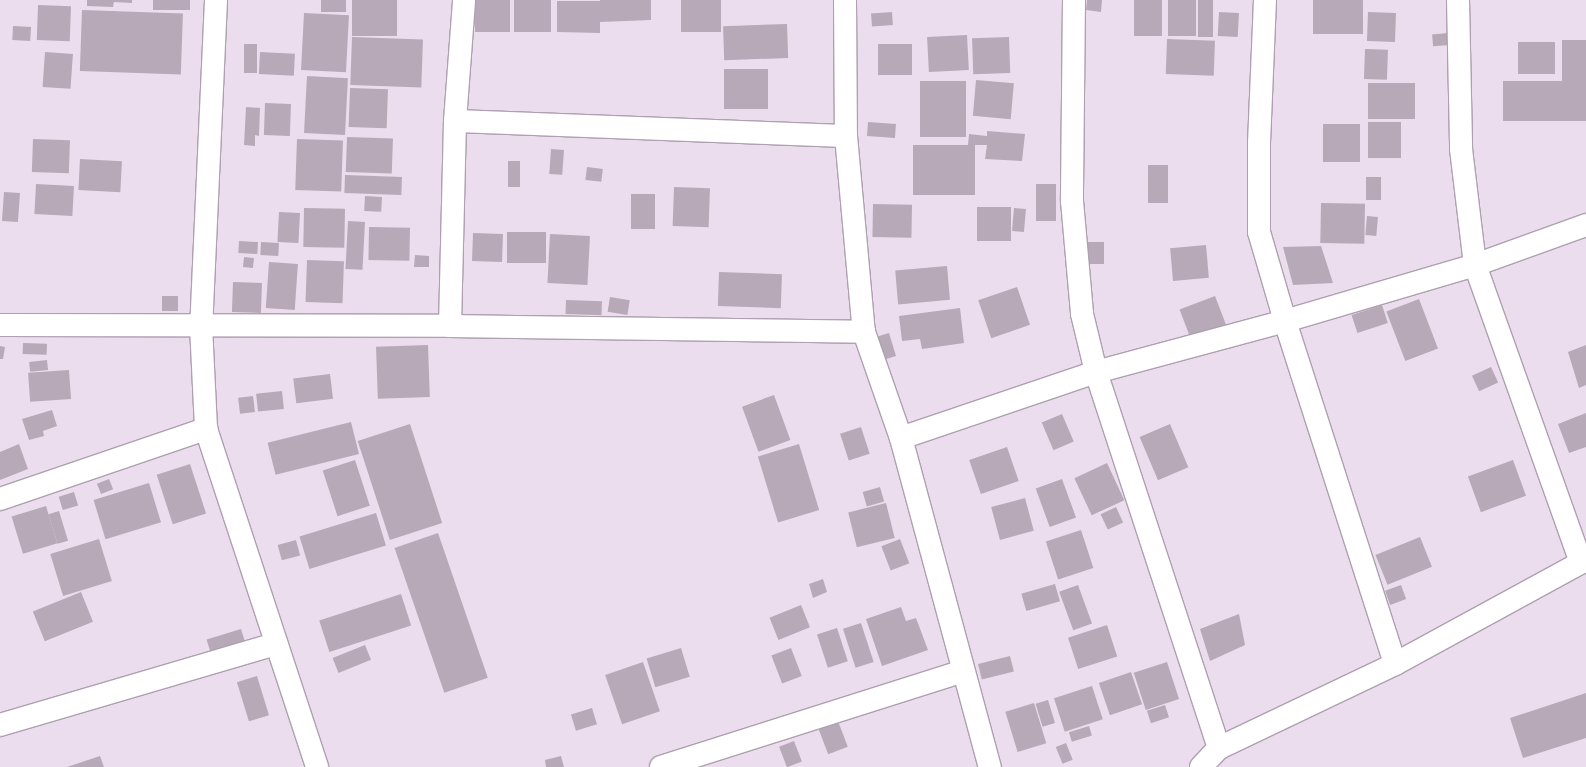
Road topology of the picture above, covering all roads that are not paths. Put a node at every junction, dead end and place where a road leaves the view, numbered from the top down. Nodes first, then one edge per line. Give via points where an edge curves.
1 (216, 0) edge
2 (464, 0) edge
3 (845, 0) edge
4 (1074, 0) edge
5 (1265, 0) edge
6 (1458, 0) edge
7 (455, 121) junction
8 (846, 136) junction
9 (1586, 224) edge
10 (1475, 265) junction
11 (1285, 321) junction
12 (0, 325) edge
13 (201, 326) junction
14 (450, 326) junction
15 (864, 332) junction
16 (1096, 372) junction
17 (206, 429) junction
18 (901, 438) junction
19 (0, 499) edge
20 (1584, 561) edge
21 (276, 644) junction
22 (1395, 664) junction
23 (963, 671) junction
24 (0, 725) edge
25 (1219, 748) junction
26 (317, 767) edge
27 (661, 767) edge
28 (990, 767) edge
29 (1201, 767) edge

1 - 13 street
2 - 7 street
3 - 8 street
4 - 16 street via 1072,201 1082,314
5 - 11 street via 1259,143 1259,232
6 - 10 street via 1461,150
7 - 8 street
7 - 14 street
8 - 15 street
9 - 10 street
10 - 11 street
10 - 20 street
11 - 16 street
11 - 22 street
12 - 13 street
13 - 14 street
13 - 17 street
14 - 15 street
15 - 18 street
16 - 18 street
16 - 25 street
17 - 19 street
17 - 21 street
18 - 23 street
20 - 22 street
21 - 24 street
21 - 26 street
22 - 25 street
23 - 27 street
23 - 28 street
25 - 29 street

